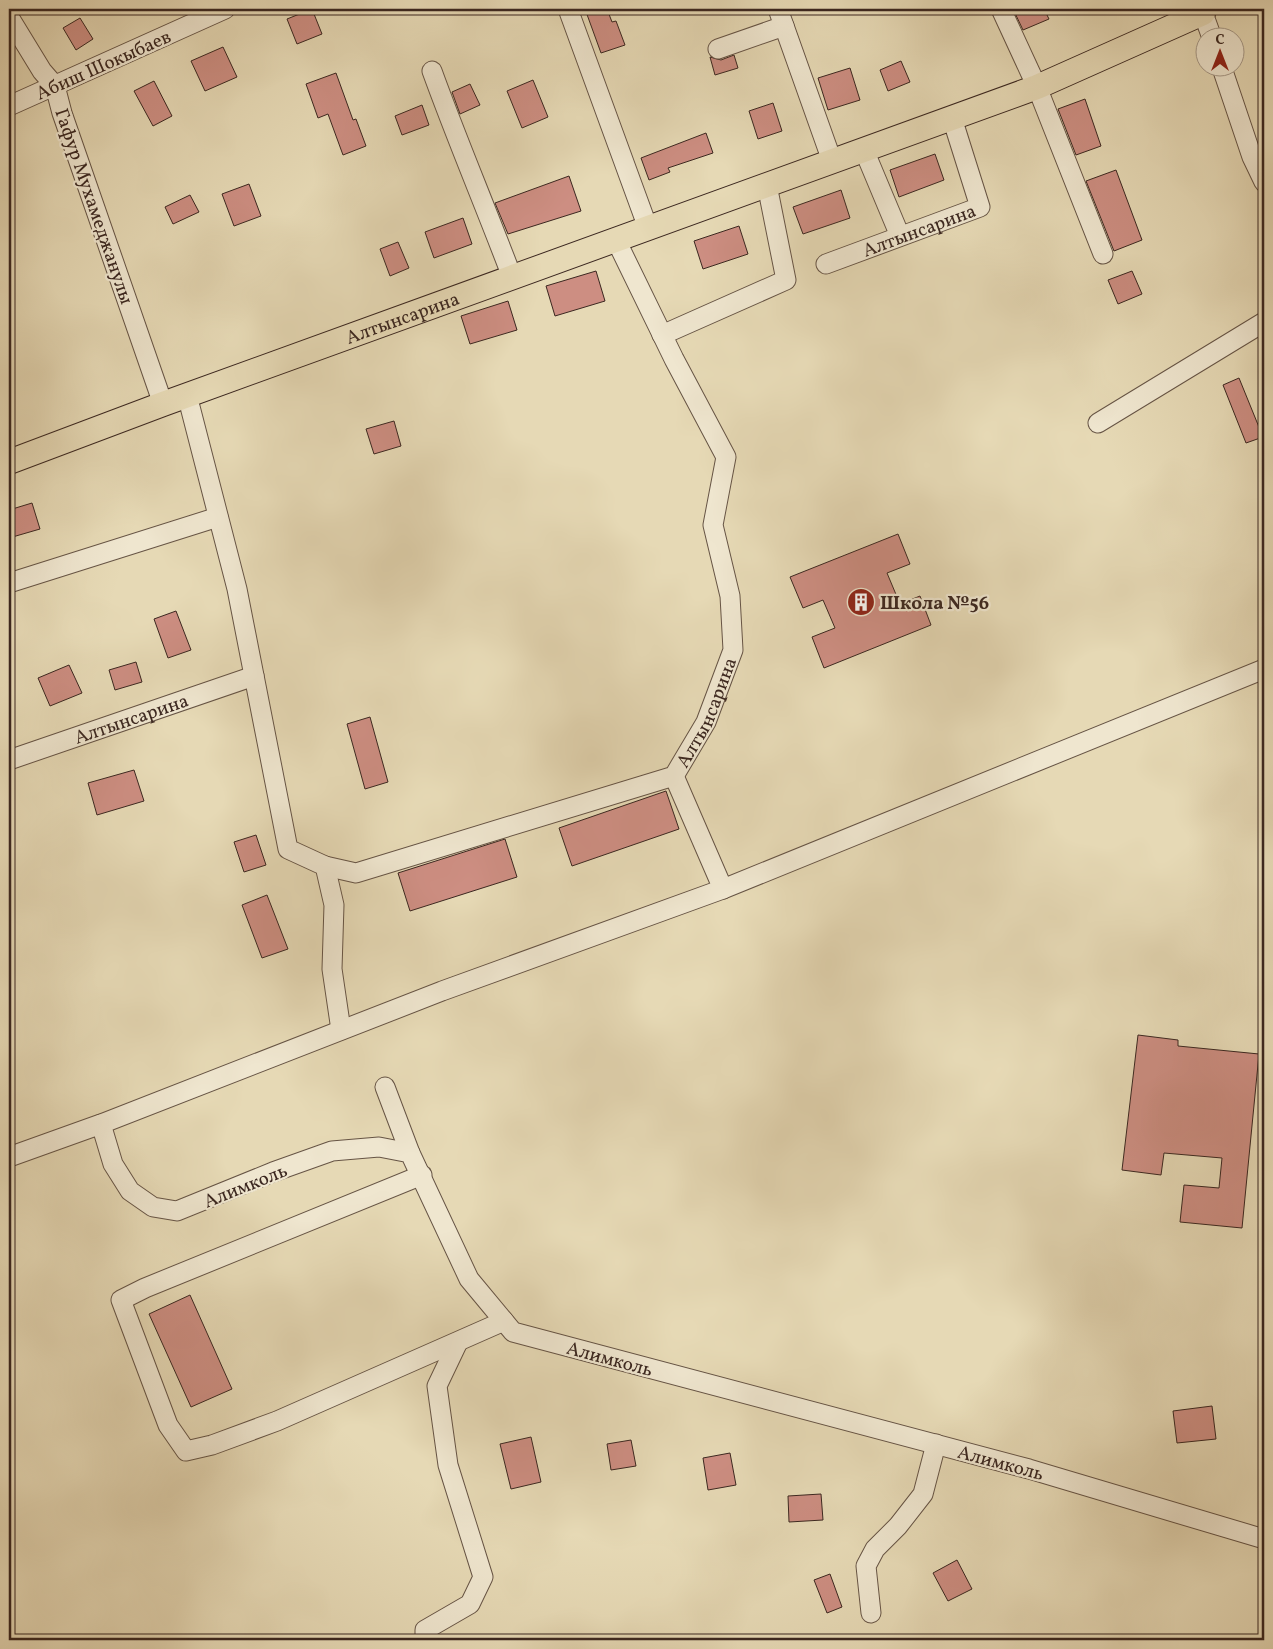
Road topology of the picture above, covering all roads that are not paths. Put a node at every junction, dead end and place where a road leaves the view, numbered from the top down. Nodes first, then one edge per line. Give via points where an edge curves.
1 (225, 9) edge
2 (568, 9) edge
3 (778, 9) edge
4 (1001, 9) edge
5 (1202, 11) edge
6 (9, 17) edge
7 (784, 26) junction
8 (1208, 28) edge
9 (718, 50) dead end
10 (432, 70) dead end
11 (1225, 78) edge
12 (55, 86) junction
13 (1037, 87) junction
14 (9, 106) edge
15 (952, 118) junction
16 (864, 150) junction
17 (832, 161) junction
18 (1264, 182) edge
19 (767, 185) junction
20 (648, 228) junction
21 (900, 236) junction
22 (616, 240) junction
23 (1103, 254) dead end
24 (826, 264) dead end
25 (512, 277) junction
26 (1264, 322) edge
27 (662, 335) junction
28 (187, 395) junction
29 (163, 404) junction
30 (1098, 423) dead end
31 (9, 462) edge
32 (218, 517) junction
33 (9, 583) edge
34 (1264, 669) edge
35 (254, 676) junction
36 (9, 760) edge
37 (674, 776) junction
38 (325, 866) junction
39 (723, 889) junction
40 (341, 1030) junction
41 (385, 1086) dead end
42 (101, 1124) junction
43 (410, 1153) junction
44 (9, 1157) edge
45 (422, 1175) junction
46 (504, 1322) junction
47 (458, 1342) junction
48 (936, 1444) junction
49 (1264, 1539) edge
50 (871, 1613) dead end
51 (425, 1640) edge

1 - 12 street, Абиш Шокыбаев
2 - 20 street
3 - 7 street
4 - 13 street
5 - 8 street
5 - 13 main road, Алтынсарина
6 - 12 street, Гафур Мухамеджанулы
7 - 9 street
7 - 17 street
10 - 25 street
11 - 18 street via 1252,157
12 - 14 street, Абиш Шокыбаев
12 - 29 street, Гафур Мухамеджанулы
13 - 15 main road, Алтынсарина
13 - 23 street
15 - 16 main road, Алтынсарина
15 - 21 street, Алтынсарина via 980,206
16 - 17 main road, Алтынсарина
16 - 21 street
17 - 19 main road, Алтынсарина
19 - 20 main road, Алтынсарина
19 - 27 street via 786,280
20 - 22 main road, Алтынсарина
21 - 24 street, Алтынсарина
22 - 25 main road, Алтынсарина
22 - 27 street, Алтынсарина
25 - 28 main road, Алтынсарина
26 - 30 street
27 - 37 street, Алтынсарина via 726,457 713,526 730,596 734,650 706,722
28 - 29 main road, Алтынсарина
28 - 32 street, Алтынсарина
29 - 31 main road, Алтынсарина
32 - 33 street
32 - 35 street, Алтынсарина via 237,589
34 - 39 street
35 - 36 street, Алтынсарина
35 - 38 street, Алтынсарина via 288,849
37 - 38 street, Алтынсарина via 356,873
37 - 39 street, Алтынсарина
38 - 40 street via 334,905 332,969
39 - 40 street
40 - 42 street
41 - 43 street
42 - 43 street, Алимколь via 113,1164 130,1191 153,1207 177,1212 332,1151 379,1147
42 - 44 street
43 - 45 street, Алимколь
45 - 46 street, Алимколь via 469,1279
45 - 47 street via 121,1300 168,1425 186,1451 277,1421
46 - 47 street
46 - 48 street, Алимколь via 513,1332
47 - 51 street via 437,1386 448,1465 483,1578 470,1604 425,1630
48 - 49 street, Алимколь
48 - 50 street via 923,1494 875,1549 866,1566

